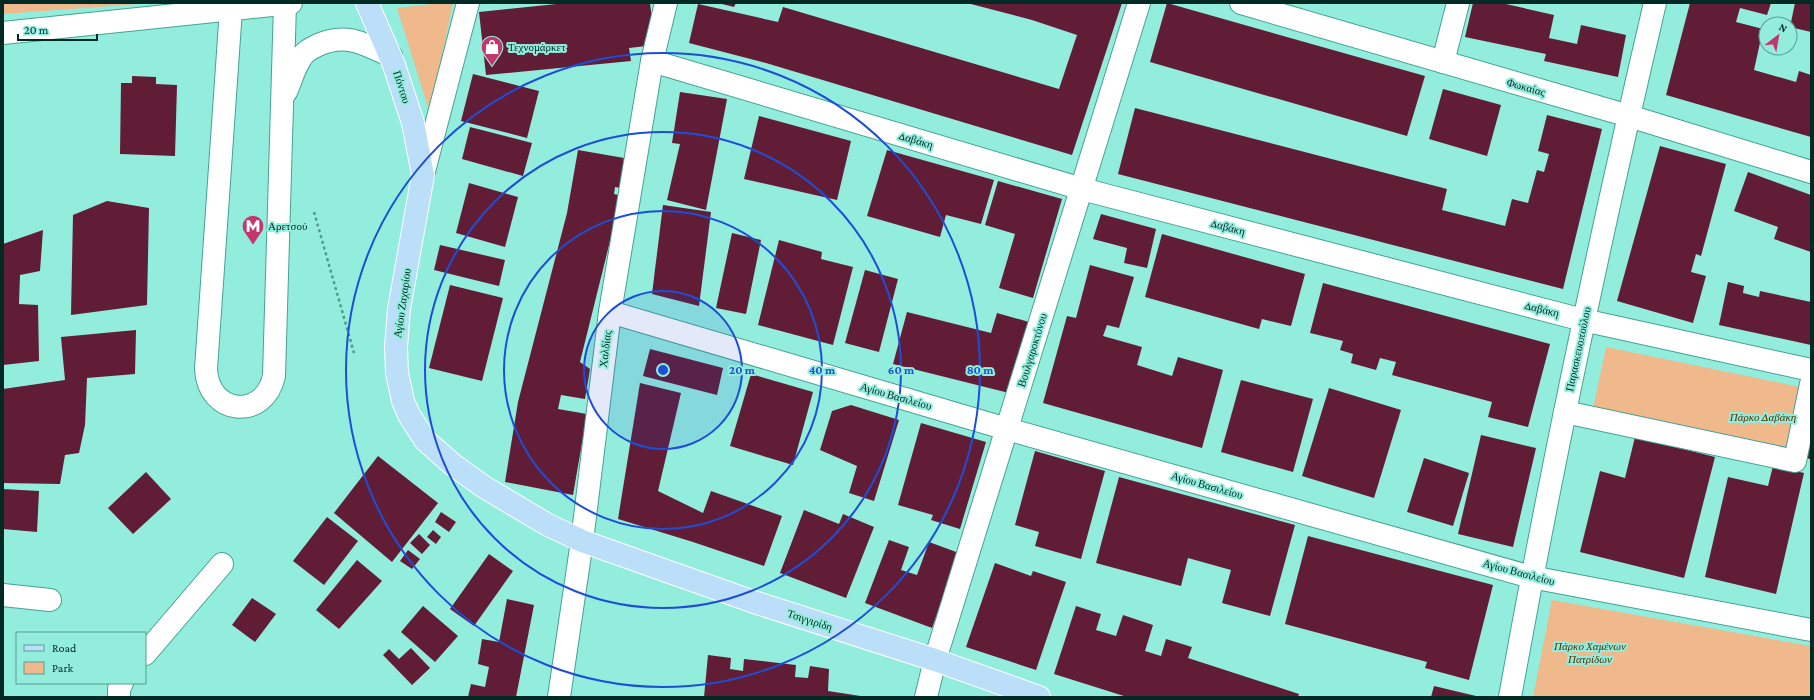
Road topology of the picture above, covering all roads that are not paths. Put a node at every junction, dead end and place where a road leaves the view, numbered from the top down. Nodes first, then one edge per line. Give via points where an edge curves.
1 (288, 3) edge
2 (368, 3) edge
3 (468, 3) edge
4 (666, 3) edge
5 (1139, 3) edge
6 (1241, 3) edge
7 (1458, 3) edge
8 (1655, 3) edge
9 (231, 9) junction
10 (3, 33) edge
11 (391, 56) junction
12 (652, 60) junction
13 (1443, 62) junction
14 (281, 102) junction
15 (1629, 116) junction
16 (1811, 172) edge
17 (423, 175) junction
18 (1082, 189) junction
19 (610, 312) junction
20 (1584, 320) junction
21 (1811, 370) edge
22 (1811, 384) edge
23 (1565, 412) junction
24 (1007, 429) junction
25 (582, 541) junction
26 (222, 564) dead end
27 (1531, 577) junction
28 (3, 595) edge
29 (50, 600) dead end
30 (1811, 630) edge
31 (146, 653) edge
32 (936, 660) junction
33 (122, 684) edge
34 (119, 697) edge
35 (558, 697) edge
36 (926, 697) edge
37 (1039, 697) edge
38 (1510, 697) edge

1 - 9 street
1 - 14 street
2 - 11 main road, Πόντου
3 - 17 street, Αγίου Ζαχαρίου
4 - 12 street, Χαλδίας
5 - 18 street, Βουλγαροκτόνου
6 - 13 street, Φωκαίας
7 - 13 street
8 - 15 street, Παρασκευοπούλου
9 - 10 street
9 - 14 street via 206,369 208,386 212,392 222,401 235,406 252,404 264,397 274,376
11 - 14 street via 347,38 330,39 312,47 301,57
11 - 17 main road, Πόντου via 413,123
12 - 18 street, Δαβάκη
12 - 19 street, Χαλδίας
13 - 15 street, Φωκαίας
15 - 16 street, Φωκαίας
15 - 20 street, Παρασκευοπούλου
17 - 25 main road, Αγίου Ζαχαρίου via 396,334 399,388 408,415 425,440 466,474 524,511
18 - 20 street, Δαβάκη
18 - 24 street, Βουλγαροκτόνου
19 - 24 street, Αγίου Βασιλείου
19 - 25 street, Χαλδίας
20 - 21 street, Δαβάκη
20 - 23 street, Παρασκευοπούλου
22 - 23 street via 1795,461
23 - 27 street, Παρασκευοπούλου
24 - 27 street, Αγίου Βασιλείου
24 - 32 street, Βουλγαροκτόνου
25 - 32 main road, Τσιγγιρίδη via 754,602
25 - 35 street, Χαλδίας
26 - 31 street
27 - 30 street, Αγίου Βασιλείου
27 - 38 street, Παρασκευοπούλου
28 - 29 street
32 - 36 street, Βουλγαροκτόνου
32 - 37 main road, Τσιγγιρίδη
33 - 34 street

